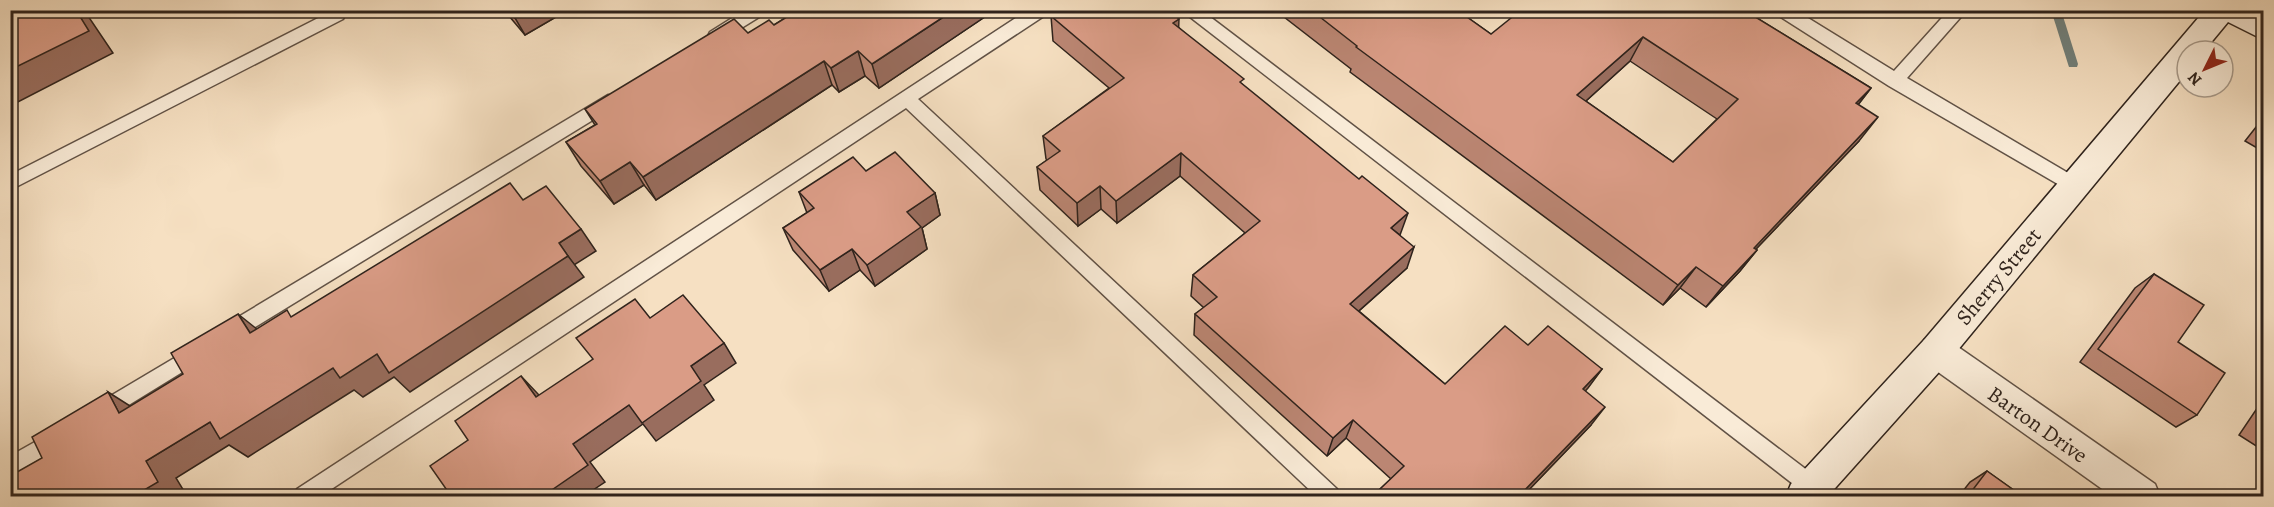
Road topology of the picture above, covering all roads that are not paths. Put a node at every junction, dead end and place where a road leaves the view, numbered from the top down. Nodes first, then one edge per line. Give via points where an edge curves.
1 (334, 10) edge
2 (758, 10) edge
3 (1041, 10) edge
4 (1189, 10) edge
5 (1782, 10) edge
6 (1959, 10) edge
7 (2222, 10) edge
8 (2230, 10) edge
9 (2264, 28) edge
10 (2197, 39) edge
11 (697, 48) edge
12 (2175, 65) edge
13 (1895, 81) junction
14 (625, 92) edge
15 (907, 99) junction
16 (10, 183) edge
17 (2073, 186) junction
18 (1936, 351) junction
19 (10, 467) edge
20 (1809, 492) edge
21 (303, 496) edge
22 (1330, 496) edge
23 (2142, 496) edge

1 - 16 lane via 337,15
2 - 11 lane
3 - 15 lane
4 - 20 lane
5 - 13 lane
6 - 13 lane
7 - 10 street, Sherry Street
8 - 9 street
12 - 17 street, Sherry Street
13 - 17 lane
14 - 19 lane
15 - 21 lane
15 - 22 lane
17 - 18 street, Sherry Street
18 - 20 street, Sherry Street
18 - 23 street, Barton Drive

